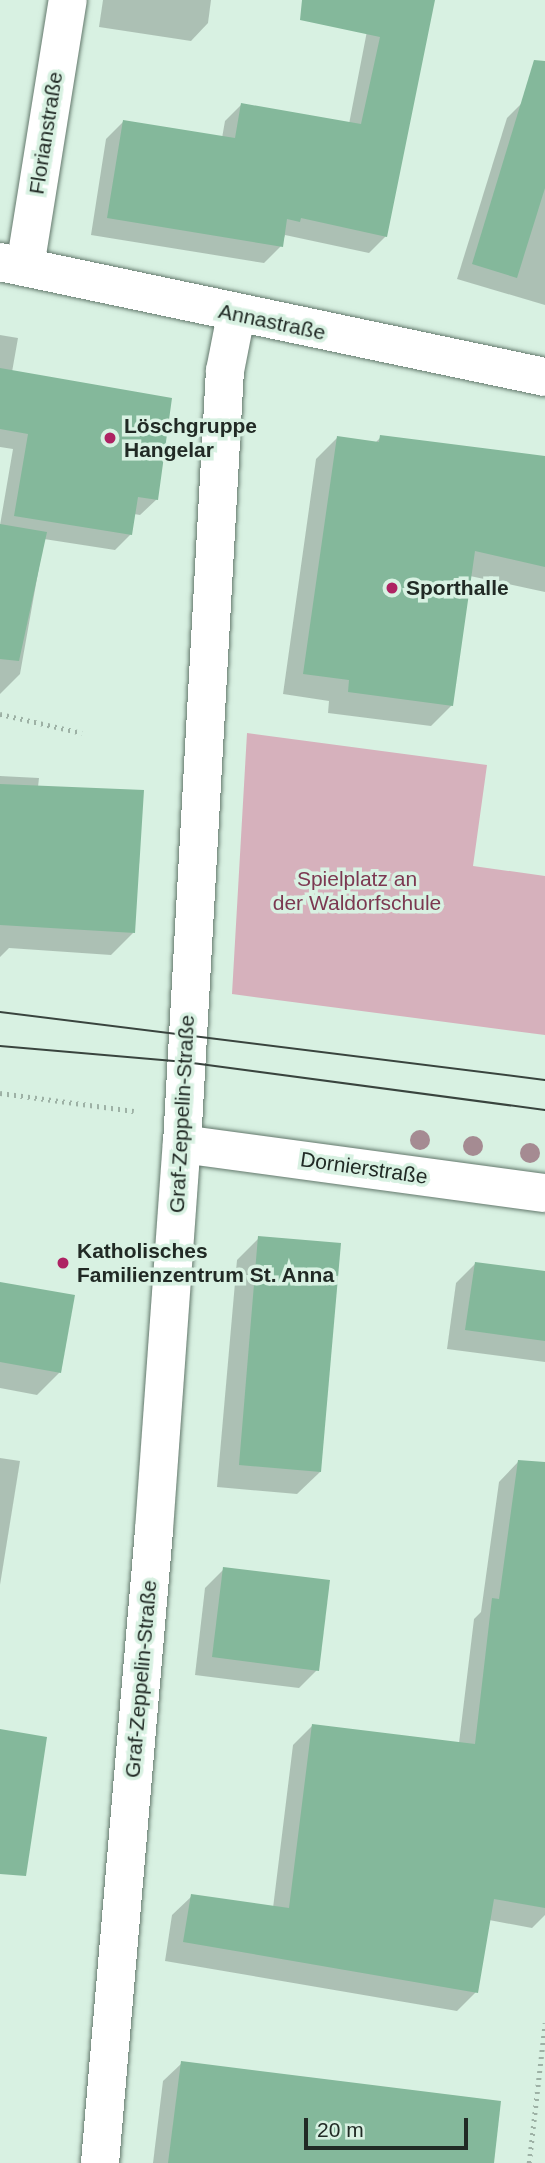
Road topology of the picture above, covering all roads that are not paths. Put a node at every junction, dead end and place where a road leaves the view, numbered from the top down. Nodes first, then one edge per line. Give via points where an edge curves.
1 (68, 0) edge
2 (12, 264) edge
3 (236, 315) junction
4 (545, 377) edge
5 (183, 1130) junction
6 (545, 1193) edge
7 (100, 2163) edge

1 - 2 street, Florianstraße
2 - 3 street, Annastraße
3 - 4 street, Annastraße
3 - 5 street, Graf-Zeppelin-Straße via 225,371
5 - 6 street, Dornierstraße
5 - 7 street, Graf-Zeppelin-Straße

